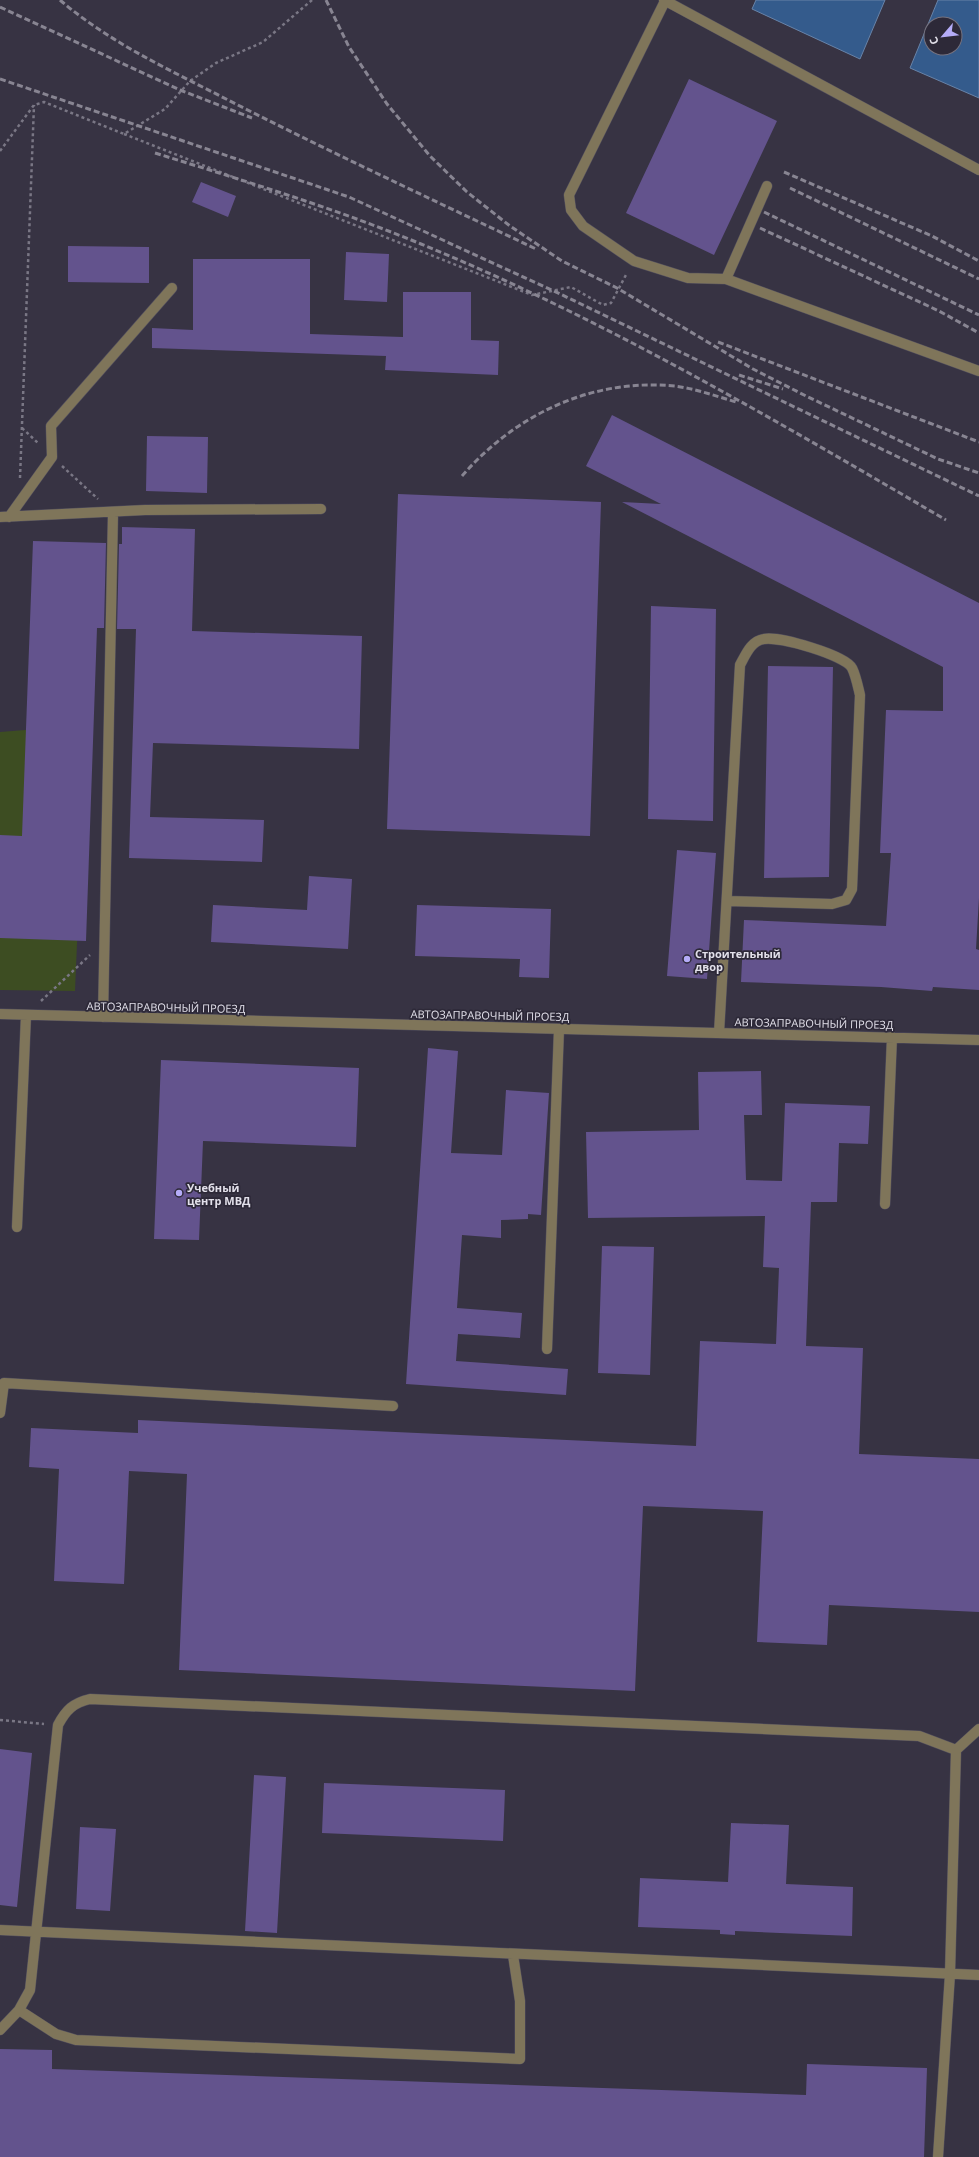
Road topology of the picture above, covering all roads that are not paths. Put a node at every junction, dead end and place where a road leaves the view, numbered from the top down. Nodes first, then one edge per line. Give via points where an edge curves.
1 (665, 0) edge
2 (979, 170) edge
3 (768, 186) dead end
4 (726, 279) junction
5 (172, 288) dead end
6 (979, 371) edge
7 (321, 509) dead end
8 (113, 513) junction
9 (5, 517) edge
10 (727, 901) junction
11 (0, 1014) edge
12 (26, 1015) junction
13 (103, 1017) junction
14 (559, 1029) junction
15 (719, 1033) junction
16 (892, 1037) junction
17 (979, 1040) edge
18 (884, 1204) dead end
19 (17, 1227) dead end
20 (547, 1349) dead end
21 (394, 1406) dead end
22 (0, 1412) edge
23 (979, 1729) edge
24 (956, 1750) junction
25 (0, 1930) edge
26 (37, 1933) junction
27 (513, 1955) junction
28 (950, 1974) junction
29 (979, 1975) edge
30 (19, 2010) junction
31 (0, 2030) edge
32 (938, 2157) edge

1 - 2 street
1 - 4 street via 569,195 571,210 583,226 634,261 688,278
3 - 4 street
4 - 6 street
5 - 9 street via 51,426 52,457 19,503
7 - 8 street via 145,510
8 - 9 street
8 - 13 street
10 - 10 street via 832,904 846,900 852,890 860,695 852,667 839,658 781,639 763,639 749,647 740,665
10 - 15 street
11 - 12 street, АВТОЗАПРАВОЧНЫЙ ПРОЕЗД
12 - 13 street, АВТОЗАПРАВОЧНЫЙ ПРОЕЗД
12 - 19 street
13 - 14 street, АВТОЗАПРАВОЧНЫЙ ПРОЕЗД
14 - 15 street, АВТОЗАПРАВОЧНЫЙ ПРОЕЗД
14 - 20 street
15 - 16 street, АВТОЗАПРАВОЧНЫЙ ПРОЕЗД
16 - 17 street, АВТОЗАПРАВОЧНЫЙ ПРОЕЗД
16 - 18 street
21 - 22 street via 4,1383
23 - 24 street
24 - 26 street via 919,1736 90,1699 77,1702 65,1711 58,1725
24 - 28 street
25 - 26 street
26 - 27 street
26 - 30 street via 30,1990
27 - 28 street
27 - 30 street via 520,2001 520,2059 76,2040 56,2034
28 - 29 street
28 - 32 street
30 - 31 street

